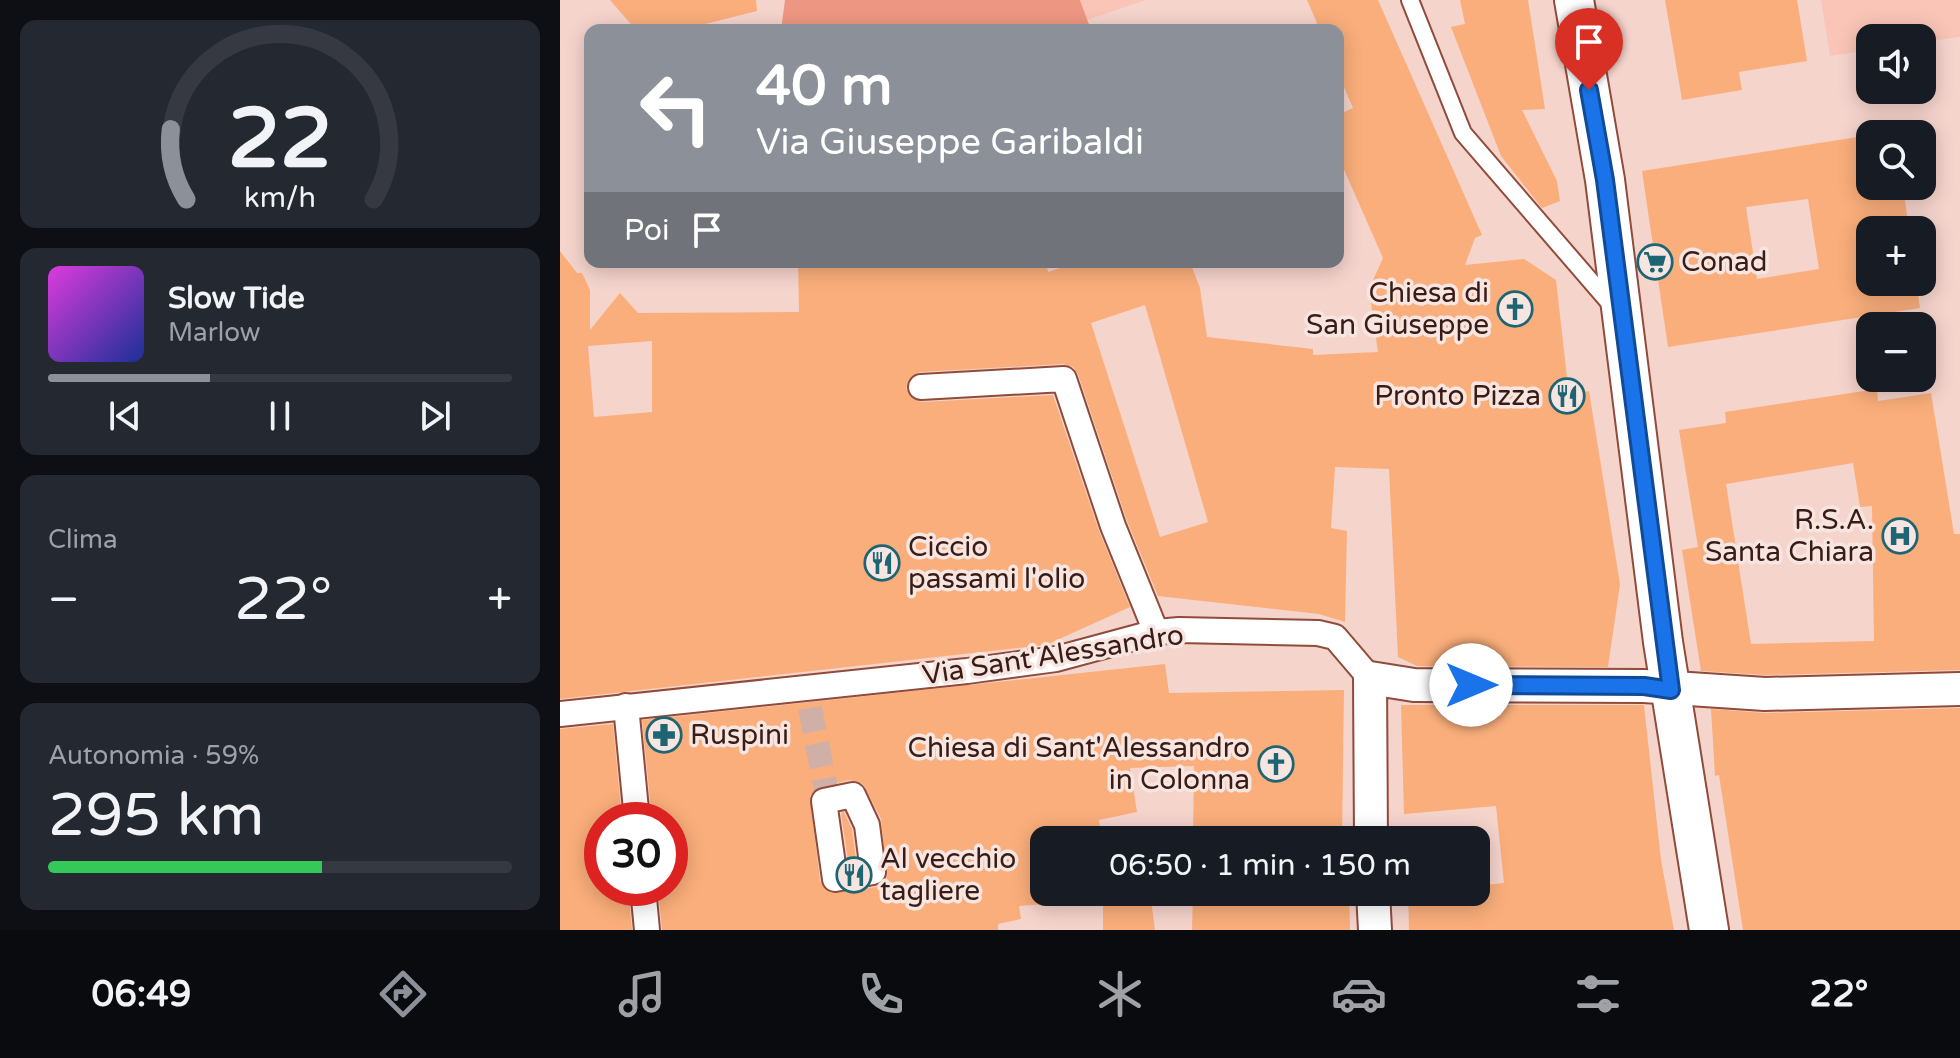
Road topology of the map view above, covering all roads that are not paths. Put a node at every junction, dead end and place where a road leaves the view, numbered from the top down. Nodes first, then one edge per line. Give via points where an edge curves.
1 (1410, 0) edge
2 (1574, 0) edge
3 (1622, 317) junction
4 (921, 387) dead end
5 (1156, 632) junction
6 (1370, 678) junction
7 (1960, 689) edge
8 (1671, 690) junction
9 (626, 706) junction
10 (560, 714) edge
11 (635, 802) edge
12 (1371, 826) edge
13 (645, 906) edge
14 (1374, 906) edge
15 (647, 930) edge
16 (1375, 930) edge
17 (1709, 930) edge

1 - 3 lane via 1463,133
2 - 3 street
3 - 8 street
4 - 5 street via 1064,379 1113,526
5 - 6 street, Via Sant'Alessandro via 1318,633 1335,637
5 - 9 street, Via Sant'Alessandro via 1056,659 808,700
6 - 8 street via 1414,685
6 - 12 street
7 - 8 street via 1765,694
8 - 17 street
9 - 10 street, Via Sant'Alessandro
9 - 11 street
13 - 15 street
14 - 16 street

